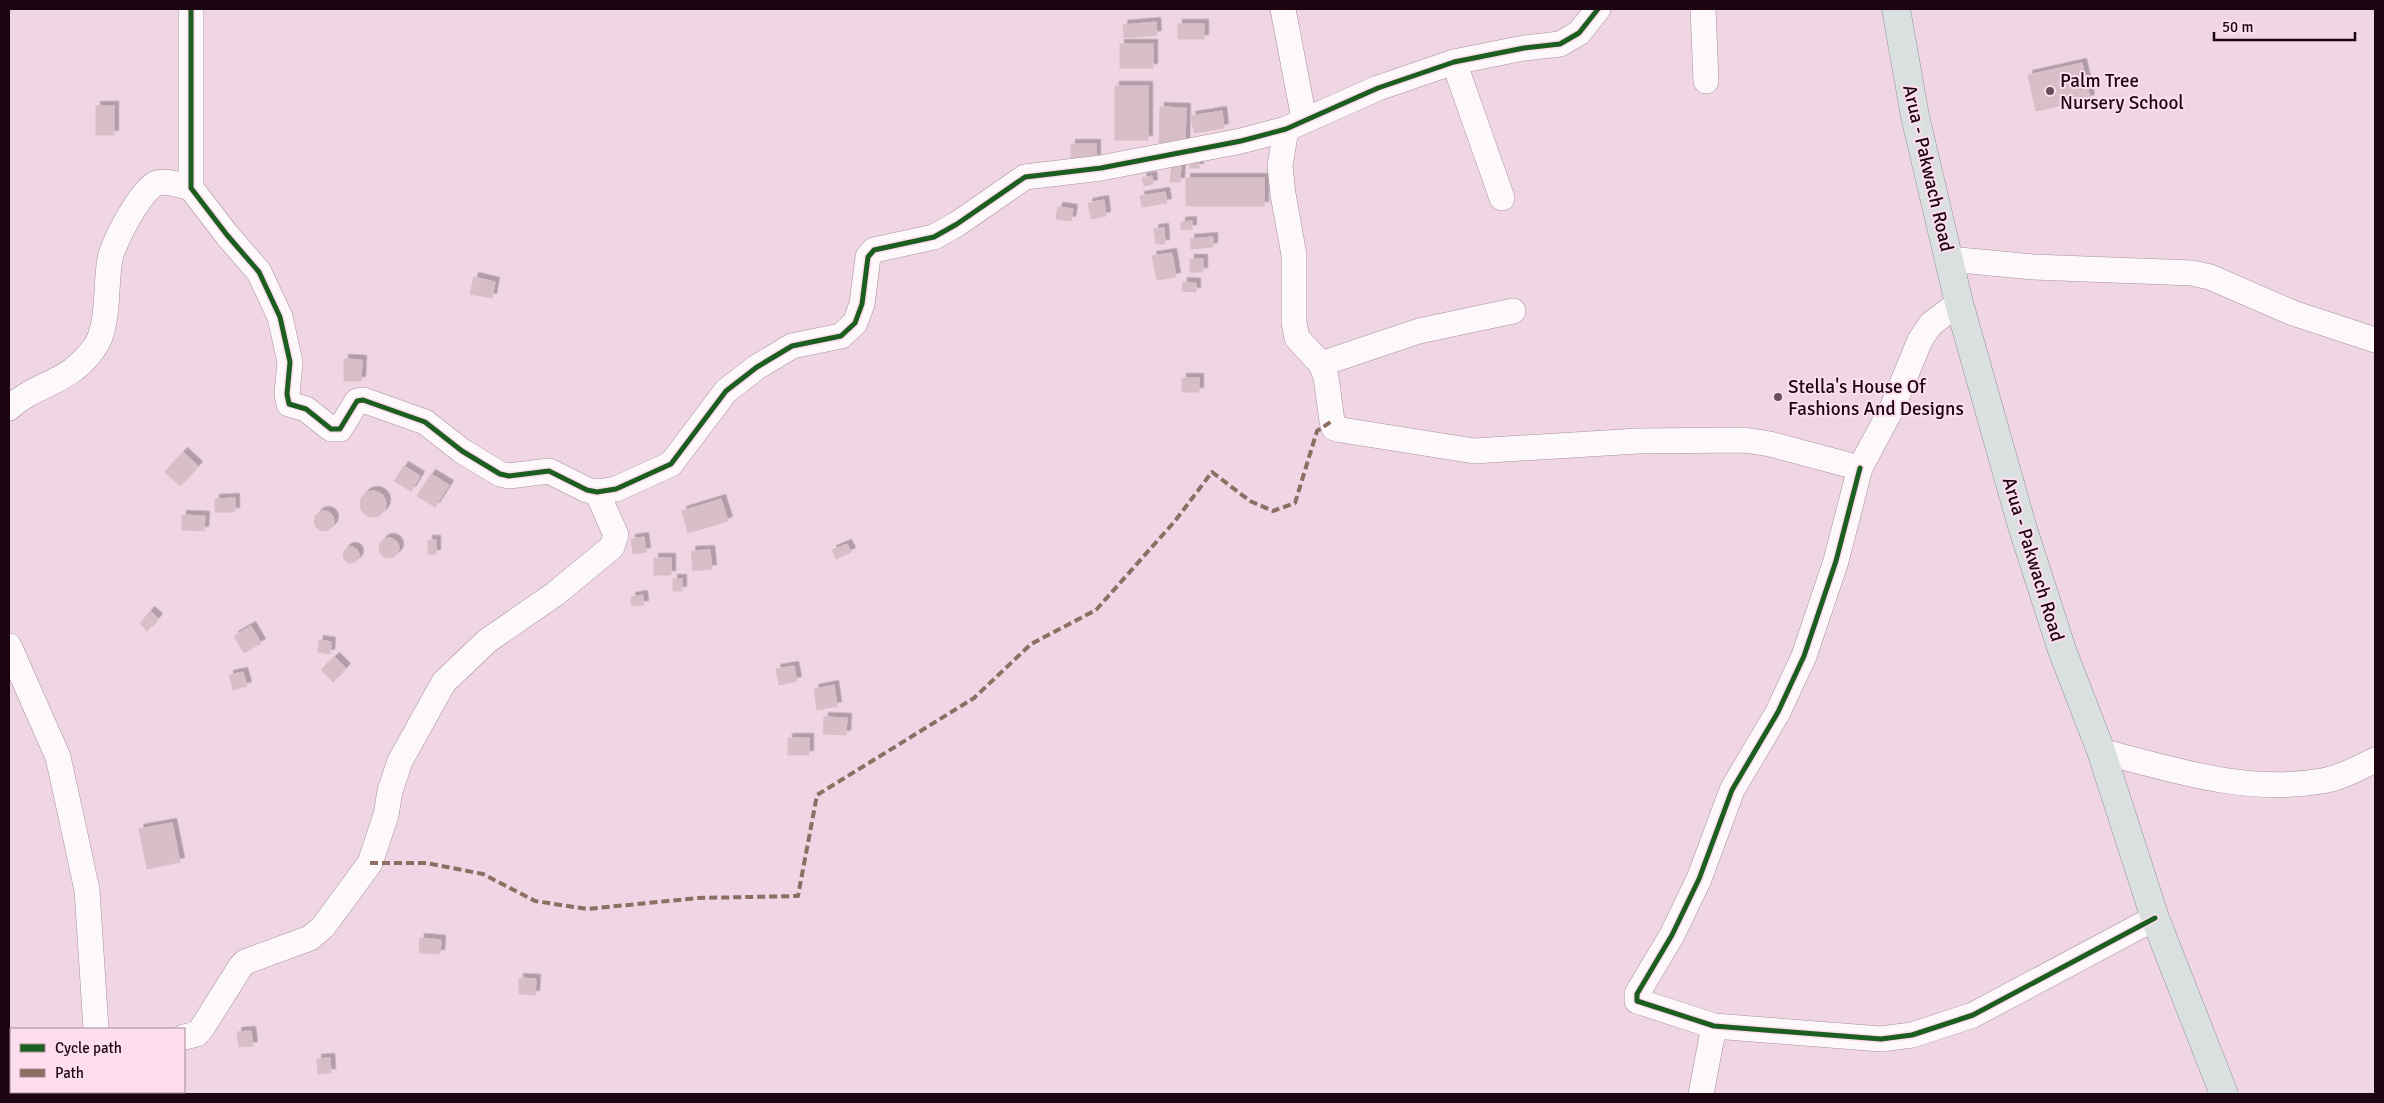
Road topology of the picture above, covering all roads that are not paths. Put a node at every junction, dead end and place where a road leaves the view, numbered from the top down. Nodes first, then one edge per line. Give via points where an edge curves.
1 (191, 9) edge
2 (1283, 9) edge
3 (1598, 9) edge
4 (1703, 9) edge
5 (1896, 9) edge
6 (1454, 62) junction
7 (1706, 81) dead end
8 (1295, 124) junction
9 (191, 188) junction
10 (1502, 198) dead end
11 (1949, 259) junction
12 (1959, 303) junction
13 (1513, 311) dead end
14 (2375, 340) edge
15 (1321, 364) junction
16 (9, 408) edge
17 (1860, 468) junction
18 (597, 492) junction
19 (9, 646) edge
20 (2101, 751) junction
21 (2375, 760) edge
22 (2155, 918) junction
23 (1714, 1026) junction
24 (96, 1028) edge
25 (185, 1037) edge
26 (1701, 1094) edge
27 (2224, 1094) edge

1 - 9 street
2 - 8 street
3 - 6 street via 1579,33 1560,44
4 - 7 street
5 - 11 main road, Arua - Pakwach Road via 1915,116
6 - 8 street via 1378,88
6 - 10 street
8 - 15 street via 1280,166 1294,255 1294,322 1297,338
8 - 18 street via 1241,141 1101,168 1025,176 934,237 874,250 868,257 862,304 855,323 841,336 792,346 772,357 726,391 672,464 616,489
9 - 16 street via 160,182 152,185 134,209 110,257 102,325 96,346 80,366 64,378 22,396
9 - 18 street via 260,272 280,317 290,362 289,404 306,409 336,430 340,429 357,401 363,400 425,422 462,451 500,474 509,476 549,471 582,489
11 - 12 main road, Arua - Pakwach Road
11 - 14 street via 2033,268 2192,273 2210,277 2293,313
12 - 17 street via 1931,324 1920,340 1893,406
12 - 20 main road, Arua - Pakwach Road via 2059,641
13 - 15 street via 1420,331
15 - 17 street via 1334,428 1342,430 1474,451 1638,440 1745,440
17 - 23 street via 1836,561 1804,656 1778,712 1732,790 1699,879 1672,935 1637,994 1637,1001 1642,1004
18 - 25 street via 616,535 612,547 555,594 487,641 444,682 400,761 370,863 324,926 310,938 245,962 202,1028 197,1034
19 - 24 street via 58,757 87,890
20 - 21 street via 2220,781 2256,785 2324,781
20 - 22 main road, Arua - Pakwach Road
22 - 23 street via 1973,1015 1912,1035 1881,1039
22 - 27 main road, Arua - Pakwach Road
23 - 26 street

